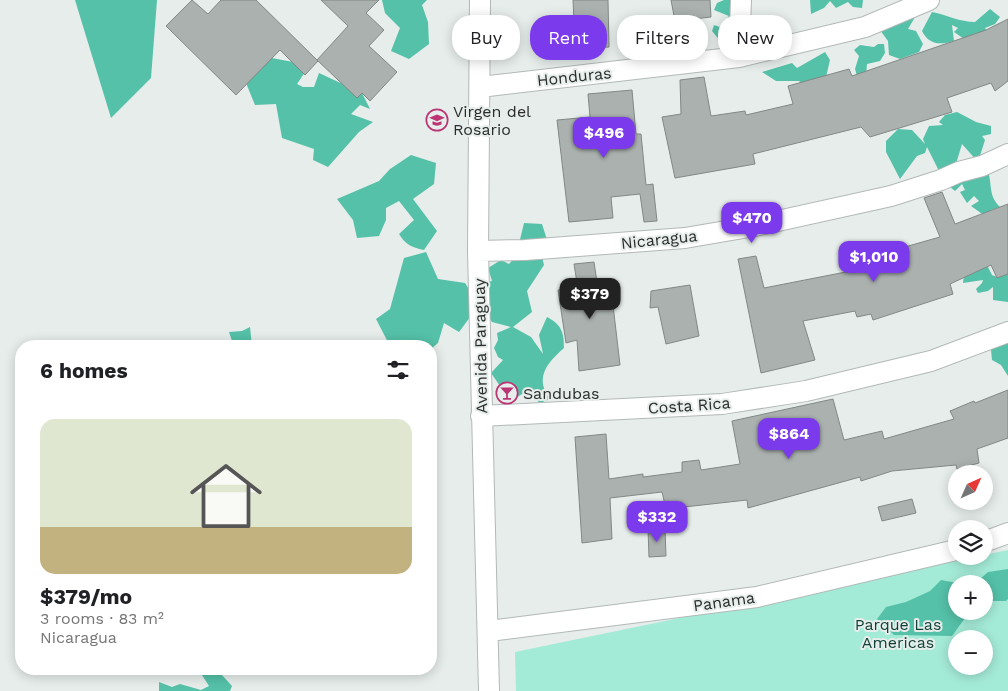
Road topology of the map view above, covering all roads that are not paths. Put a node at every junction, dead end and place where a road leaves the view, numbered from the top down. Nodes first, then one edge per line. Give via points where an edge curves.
1 (480, 0) edge
2 (741, 0) edge
3 (929, 0) edge
4 (740, 15) edge
5 (792, 45) edge
6 (721, 60) edge
7 (480, 87) junction
8 (1008, 154) edge
9 (478, 251) junction
10 (1008, 332) edge
11 (481, 416) junction
12 (1008, 533) edge
13 (993, 539) edge
14 (948, 552) edge
15 (489, 630) junction
16 (489, 691) edge

1 - 7 street, Avenida Paraguay
2 - 4 street
3 - 5 street, Honduras via 865,27
6 - 7 street, Honduras
7 - 9 street, Avenida Paraguay
8 - 9 street, Nicaragua via 982,166 891,196 755,226 685,238
9 - 11 street, Avenida Paraguay
10 - 11 street, Costa Rica via 931,361 806,391 722,404
11 - 15 street, Avenida Paraguay
12 - 13 street
14 - 15 street, Panama via 757,597
15 - 16 street, Avenida Paraguay

